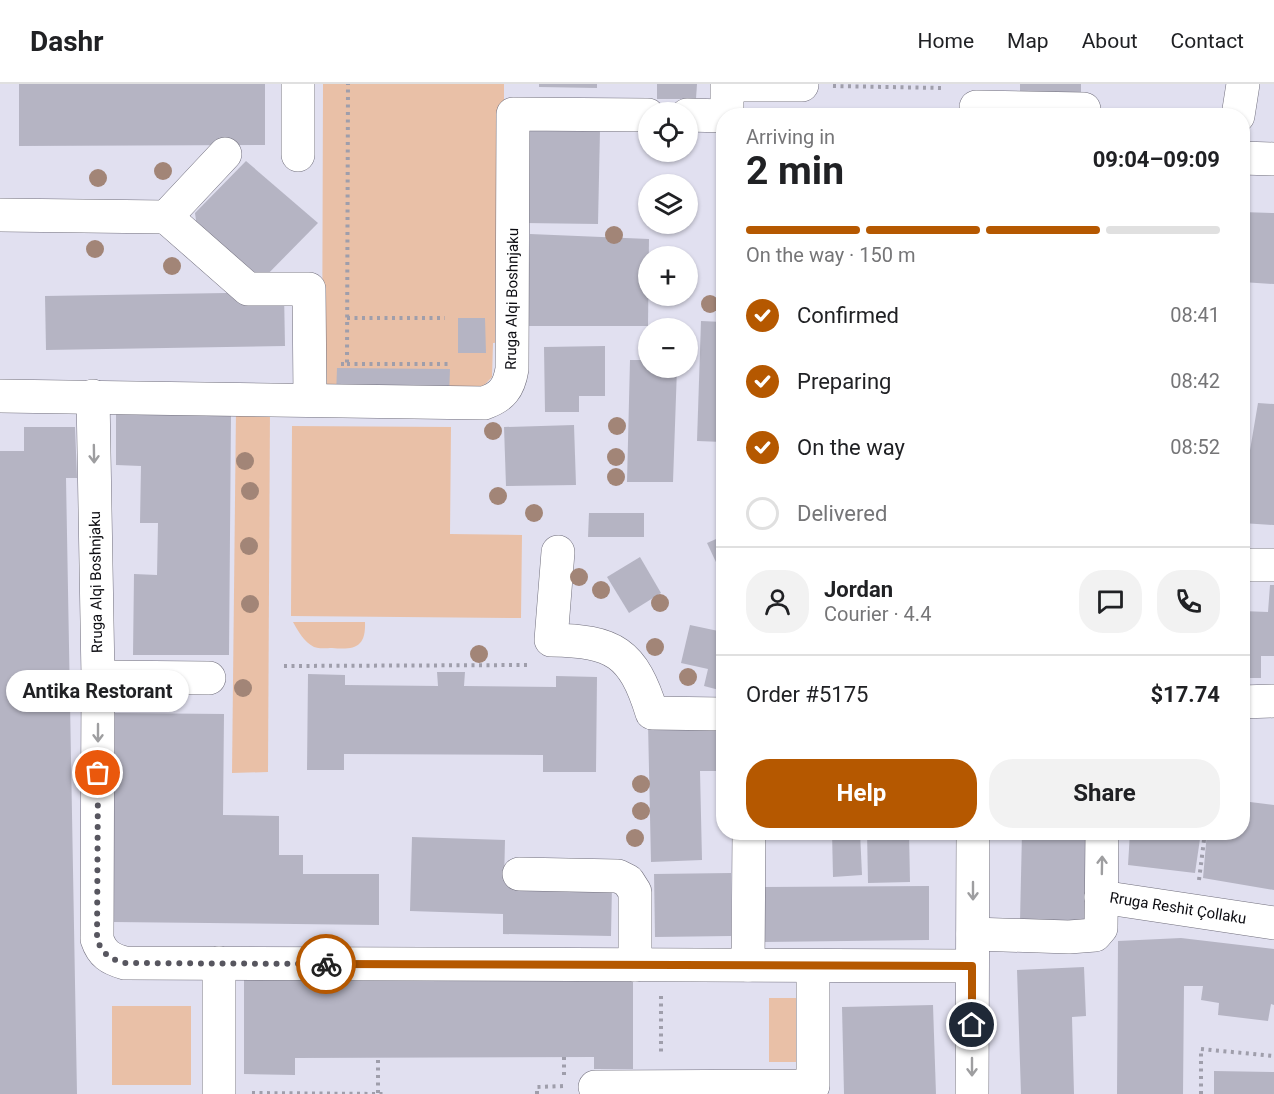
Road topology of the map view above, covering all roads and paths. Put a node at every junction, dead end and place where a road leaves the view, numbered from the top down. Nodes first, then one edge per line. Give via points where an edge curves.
1 (298, 84) edge
2 (348, 84) edge
3 (1243, 84) edge
4 (802, 85) edge
5 (842, 85) edge
6 (942, 88) dead end
7 (976, 102) edge
8 (1085, 103) edge
9 (726, 108) edge
10 (1239, 108) edge
11 (638, 115) edge
12 (698, 115) edge
13 (716, 116) edge
14 (225, 154) dead end
15 (298, 155) dead end
16 (1250, 158) edge
17 (1274, 159) edge
18 (0, 215) edge
19 (166, 217) junction
20 (445, 318) dead end
21 (346, 364) dead end
22 (448, 364) dead end
23 (0, 396) edge
24 (93, 396) junction
25 (293, 402) junction
26 (558, 552) dead end
27 (1250, 565) edge
28 (1274, 565) edge
29 (538, 665) dead end
30 (284, 666) dead end
31 (98, 677) junction
32 (209, 678) dead end
33 (1274, 701) edge
34 (1250, 702) edge
35 (716, 714) edge
36 (749, 840) edge
37 (973, 840) edge
38 (1102, 840) edge
39 (1204, 840) edge
40 (519, 874) dead end
41 (1101, 897) junction
42 (1196, 911) junction
43 (1274, 923) edge
44 (973, 934) junction
45 (219, 963) junction
46 (648, 965) junction
47 (748, 965) junction
48 (813, 966) junction
49 (972, 966) junction
50 (1274, 1056) edge
51 (378, 1058) dead end
52 (580, 1087) joint
53 (661, 1087) junction
54 (219, 1092) dead end
55 (269, 1093) edge
56 (379, 1094) edge
57 (537, 1094) edge
58 (972, 1094) edge
59 (1201, 1094) edge

1 - 15 street
2 - 20 path via 347,318
3 - 10 street
4 - 5 path
4 - 9 street via 727,85
5 - 6 path
7 - 8 street
11 - 25 street, Rruga Alqi Boshnjaku via 513,114 512,369 504,393 484,403
12 - 13 street
14 - 19 street
16 - 17 street
18 - 19 street
19 - 25 street via 248,289 309,289
21 - 22 path
23 - 24 street, Rruga Alqi Boshnjaku
24 - 25 street, Rruga Alqi Boshnjaku
24 -> 31 street, Rruga Alqi Boshnjaku
26 - 35 street via 551,640 576,640 615,651 639,675 652,713
27 - 28 street
29 - 30 path
31 - 32 street
31 -> 45 street, Rruga Alqi Boshnjaku via 100,950 125,963
33 - 34 street
36 - 47 street
37 -> 44 street
41 -> 38 street
39 - 42 path
40 - 46 street via 618,876 628,881 635,892
41 - 42 street, Rruga Reshit Çollaku
41 - 44 street, Rruga Reshit Çollaku via 1101,928 1095,935
42 - 43 street, Rruga Reshit Çollaku
44 - 49 street
45 - 46 street, Rruga Alqi Boshnjaku
45 - 54 street
46 - 47 street, Rruga Alqi Boshnjaku
46 - 53 path
47 - 48 street, Rruga Alqi Boshnjaku
48 - 49 street, Rruga Alqi Boshnjaku
48 - 53 street via 813,1086
49 -> 58 street
50 - 59 path via 1201,1049
51 - 56 path
52 - 53 street
52 - 57 path via 537,1087
55 - 56 path

